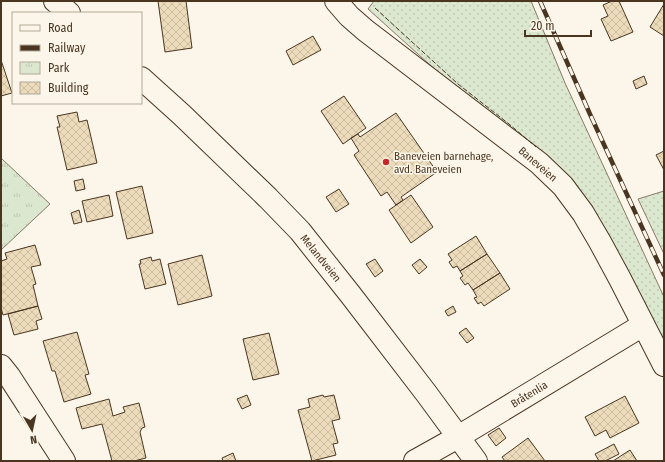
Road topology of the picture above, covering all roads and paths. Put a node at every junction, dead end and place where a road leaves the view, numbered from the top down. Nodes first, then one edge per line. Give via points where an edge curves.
1 (56, 1) edge
2 (342, 8) edge
3 (68, 12) edge
4 (142, 79) edge
5 (643, 325) junction
6 (664, 365) edge
7 (1, 366) edge
8 (458, 437) junction
9 (64, 461) edge
10 (414, 461) edge
11 (476, 461) edge

1 - 3 street
2 - 5 street, Baneveien via 371,34 539,163 563,186 600,242
4 - 8 street, Melandveien via 300,231
5 - 6 street, Baneveien
5 - 8 street, Bråtenlia
7 - 9 street
8 - 10 street, Bråtenlia
8 - 11 street, Melandveien

